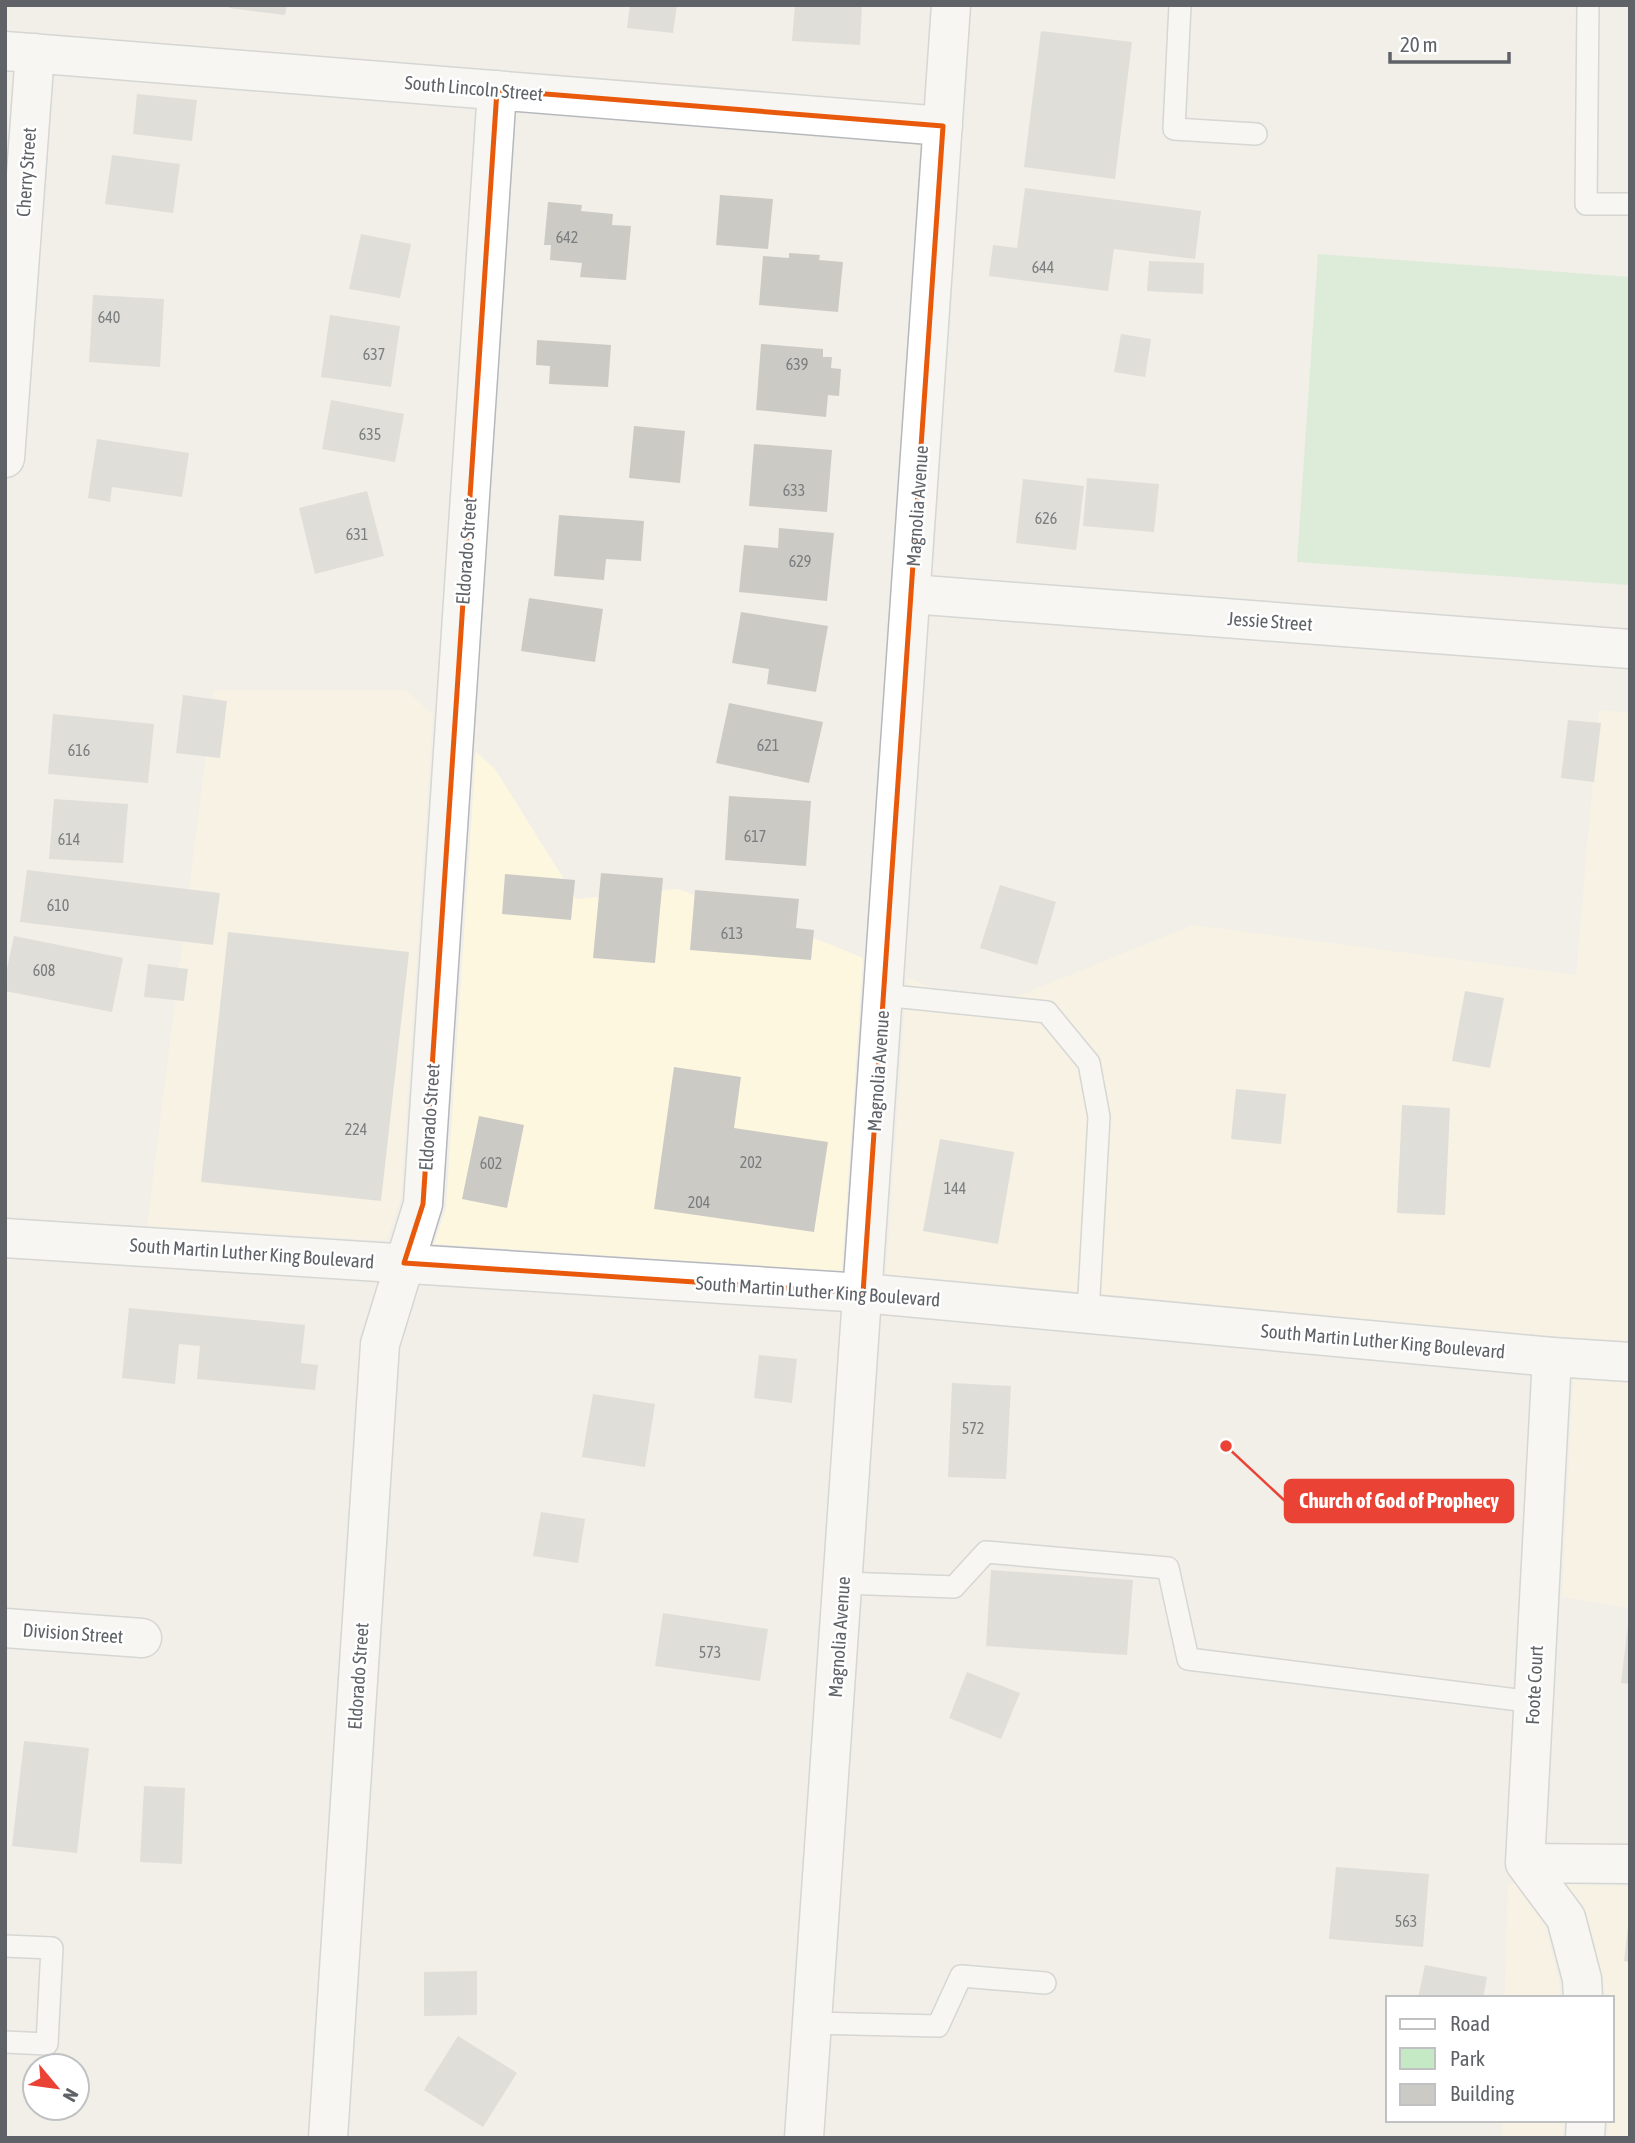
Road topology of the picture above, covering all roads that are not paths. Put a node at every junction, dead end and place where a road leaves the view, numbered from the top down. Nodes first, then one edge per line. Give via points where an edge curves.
1 (951, 5) edge
2 (1180, 5) edge
3 (1588, 5) edge
4 (20, 52) edge
5 (497, 90) junction
6 (943, 127) junction
7 (1256, 134) dead end
8 (1630, 204) edge
9 (5, 458) edge
10 (911, 594) junction
11 (1630, 649) edge
12 (883, 995) junction
13 (5, 1238) edge
14 (404, 1263) junction
15 (863, 1293) junction
16 (1088, 1314) junction
17 (1552, 1357) junction
18 (1630, 1362) edge
19 (843, 1583) junction
20 (5, 1628) edge
21 (142, 1638) dead end
22 (1534, 1702) junction
23 (1525, 1863) junction
24 (1630, 1864) edge
25 (5, 1946) edge
26 (1045, 1983) dead end
27 (1583, 1996) edge
28 (813, 2023) junction
29 (5, 2042) edge
30 (328, 2138) edge
31 (804, 2138) edge

1 - 6 street, Magnolia Avenue
2 - 7 lane via 1174,130
3 - 8 lane via 1586,204
4 - 5 street, South Lincoln Street
4 - 9 street, Cherry Street
5 - 6 street, South Lincoln Street
5 - 14 street, Eldorado Street via 424,1204
6 - 10 street, Magnolia Avenue
10 - 11 street, Jessie Street
10 - 12 street, Magnolia Avenue
12 - 15 street, Magnolia Avenue
12 - 16 lane via 1046,1013 1089,1063 1099,1117
13 - 14 street, South Martin Luther King Boulevard
14 - 15 street, South Martin Luther King Boulevard
14 - 30 street, Eldorado Street via 380,1344
15 - 16 street, South Martin Luther King Boulevard
15 - 19 street, Magnolia Avenue
16 - 17 street, South Martin Luther King Boulevard
17 - 18 street, South Martin Luther King Boulevard
17 - 22 street, Foote Court
19 - 22 lane via 954,1587 986,1552 1168,1568 1188,1659
19 - 28 street, Magnolia Avenue
20 - 21 street, Division Street
22 - 23 street, Foote Court
23 - 24 street
23 - 27 street via 1566,1918
25 - 29 lane via 52,1948 47,2044
26 - 28 lane via 961,1976 937,2026
28 - 31 street, Magnolia Avenue

